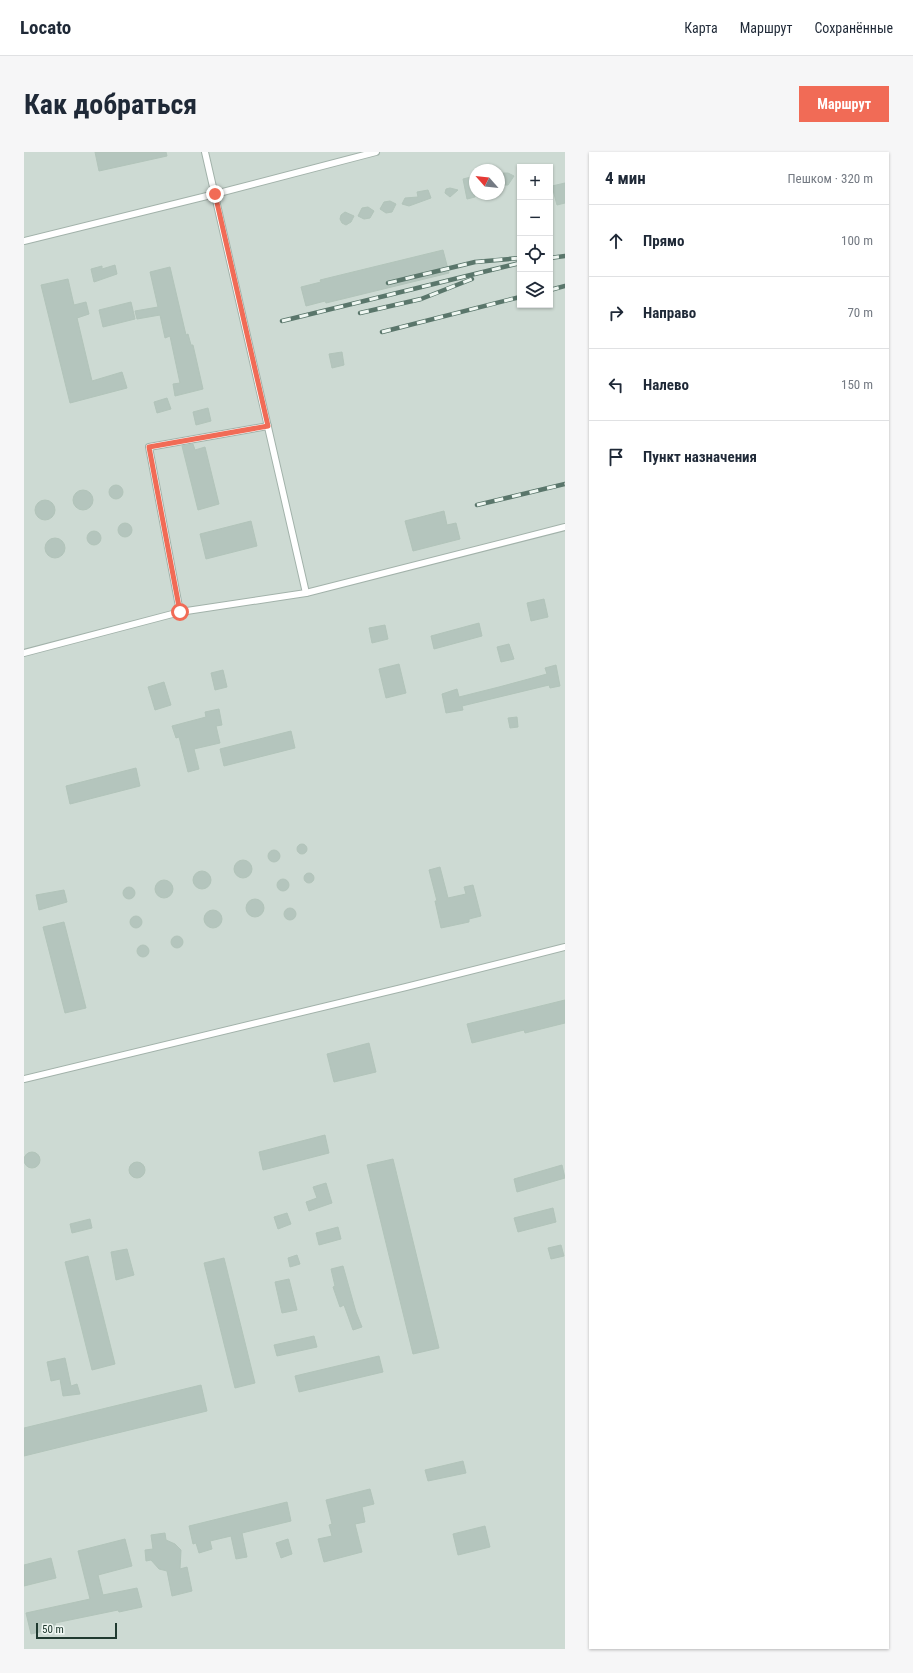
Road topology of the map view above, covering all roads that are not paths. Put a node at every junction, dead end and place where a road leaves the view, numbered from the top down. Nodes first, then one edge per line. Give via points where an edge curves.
1 (205, 152) edge
2 (376, 152) edge
3 (215, 194) junction
4 (24, 241) edge
5 (268, 426) junction
6 (565, 527) edge
7 (306, 593) junction
8 (180, 612) junction
9 (24, 653) edge
10 (565, 947) edge
11 (24, 1079) edge

1 - 3 lane
2 - 3 lane
3 - 4 lane
3 - 5 lane
5 - 7 lane
5 - 8 lane via 149,447
6 - 7 lane
7 - 8 lane
8 - 9 lane
10 - 11 lane

